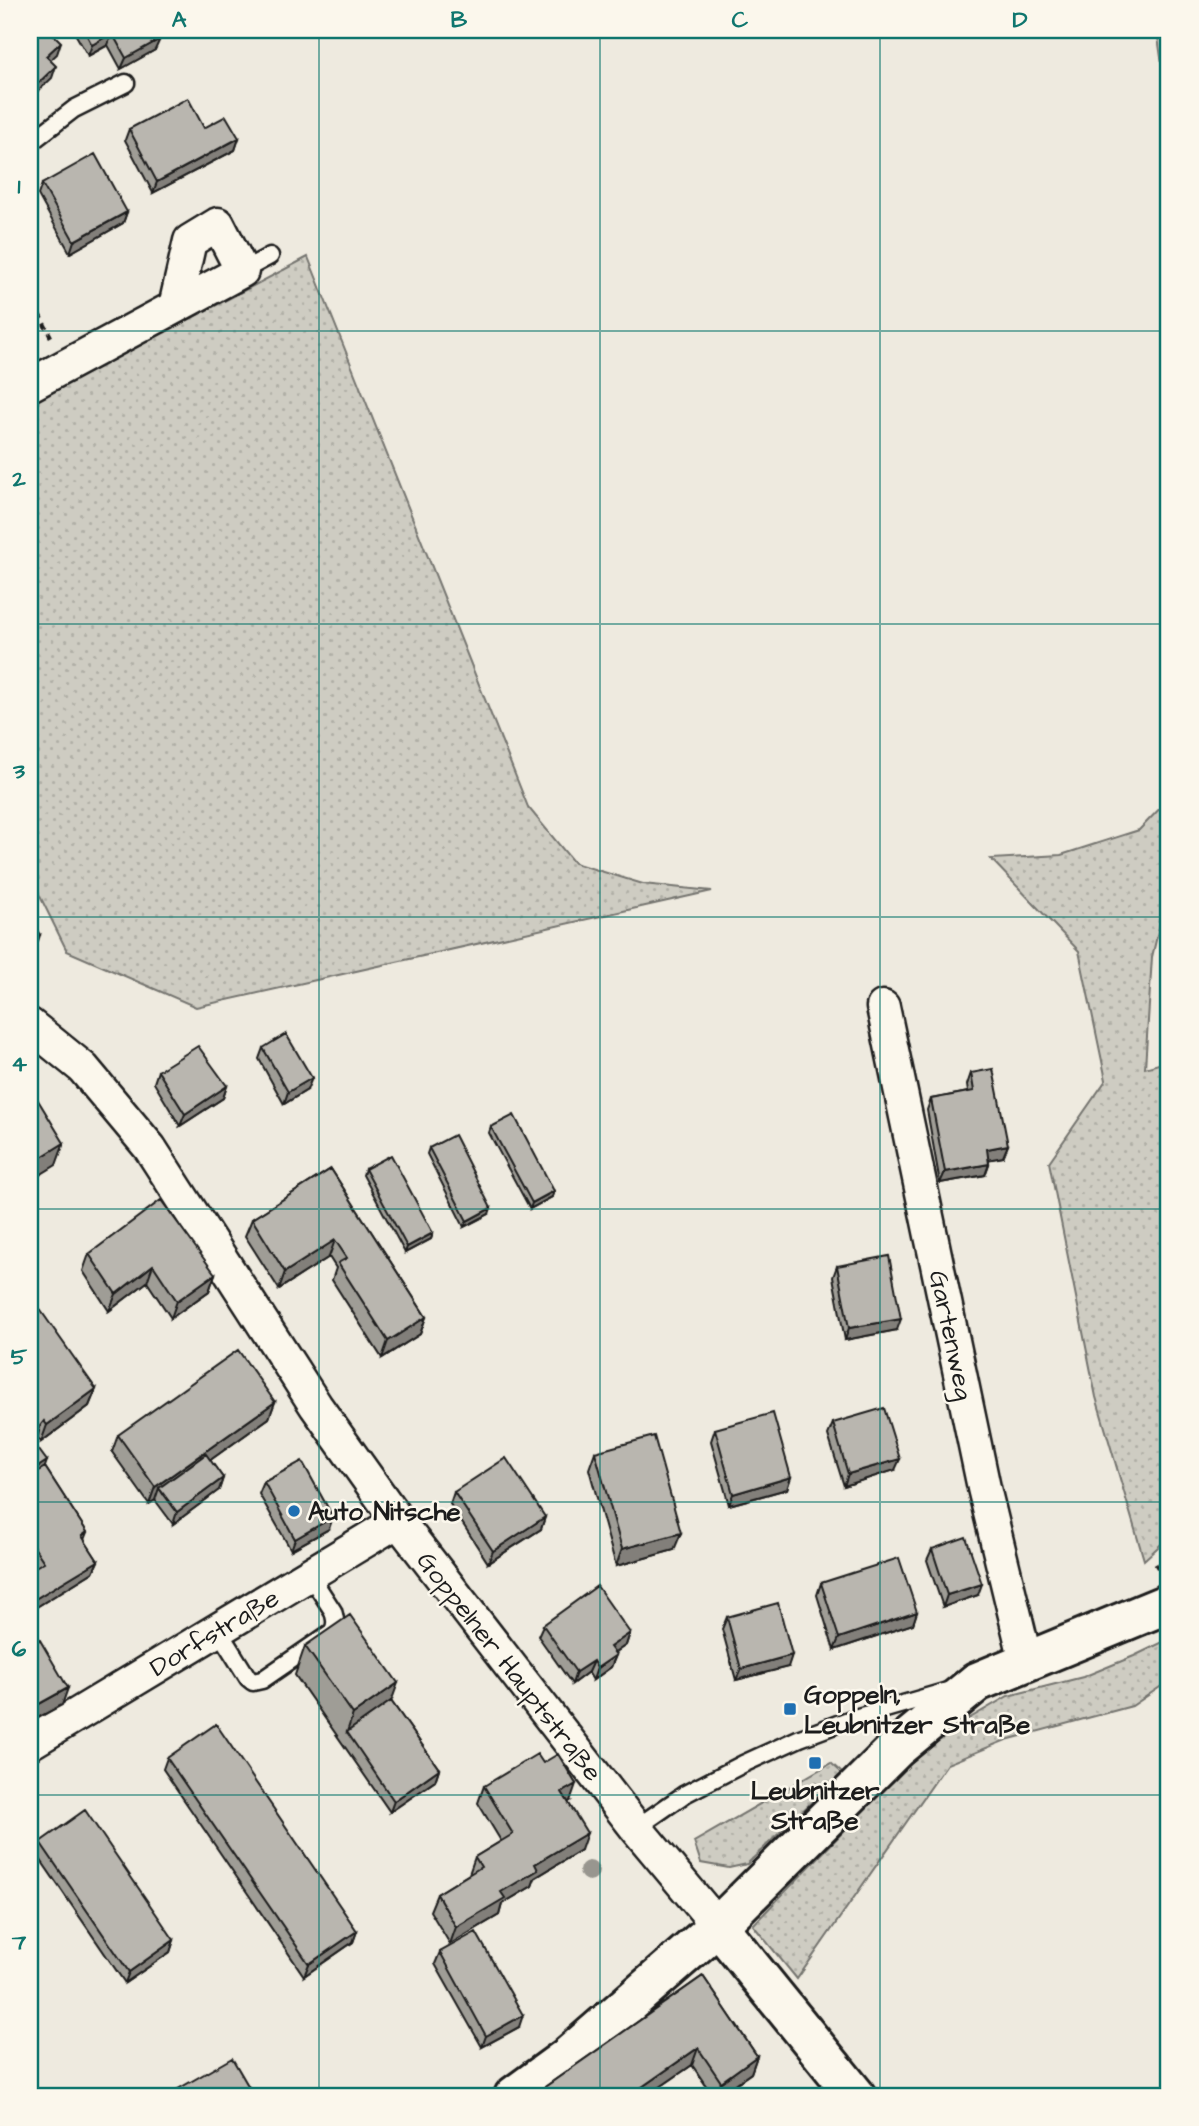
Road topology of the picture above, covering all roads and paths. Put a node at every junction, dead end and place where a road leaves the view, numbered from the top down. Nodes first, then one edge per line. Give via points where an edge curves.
1 (127, 83) dead end
2 (30, 143) edge
3 (270, 256) dead end
4 (242, 271) junction
5 (30, 297) edge
6 (175, 307) junction
7 (66, 366) junction
8 (30, 385) edge
9 (883, 1007) dead end
10 (30, 1025) edge
11 (398, 1521) junction
12 (309, 1574) junction
13 (1169, 1603) edge
14 (218, 1630) junction
15 (1026, 1661) junction
16 (977, 1682) junction
17 (30, 1743) edge
18 (636, 1828) junction
19 (718, 1926) junction
20 (514, 2096) edge
21 (856, 2096) edge

1 - 2 lane via 74,109
3 - 4 lane
4 - 6 street
4 - 6 street via 218,225 190,241
5 - 7 path
6 - 7 street
7 - 8 street
9 - 15 street, Gartenweg via 984,1488
10 - 11 street, Goppelner Hauptstraße via 83,1068 150,1148 316,1406
11 - 12 street, Dorfstraße
11 - 18 street, Goppelner Hauptstraße
12 - 14 street, Dorfstraße
12 - 14 lane via 333,1611 335,1628 261,1680 248,1678
13 - 15 street
14 - 17 street, Dorfstraße
15 - 16 street
16 - 18 lane via 800,1738 685,1794
16 - 19 street via 897,1748
18 - 19 street, Goppelner Hauptstraße
19 - 20 street via 566,2059
19 - 21 street, Goppelner Hauptstraße

